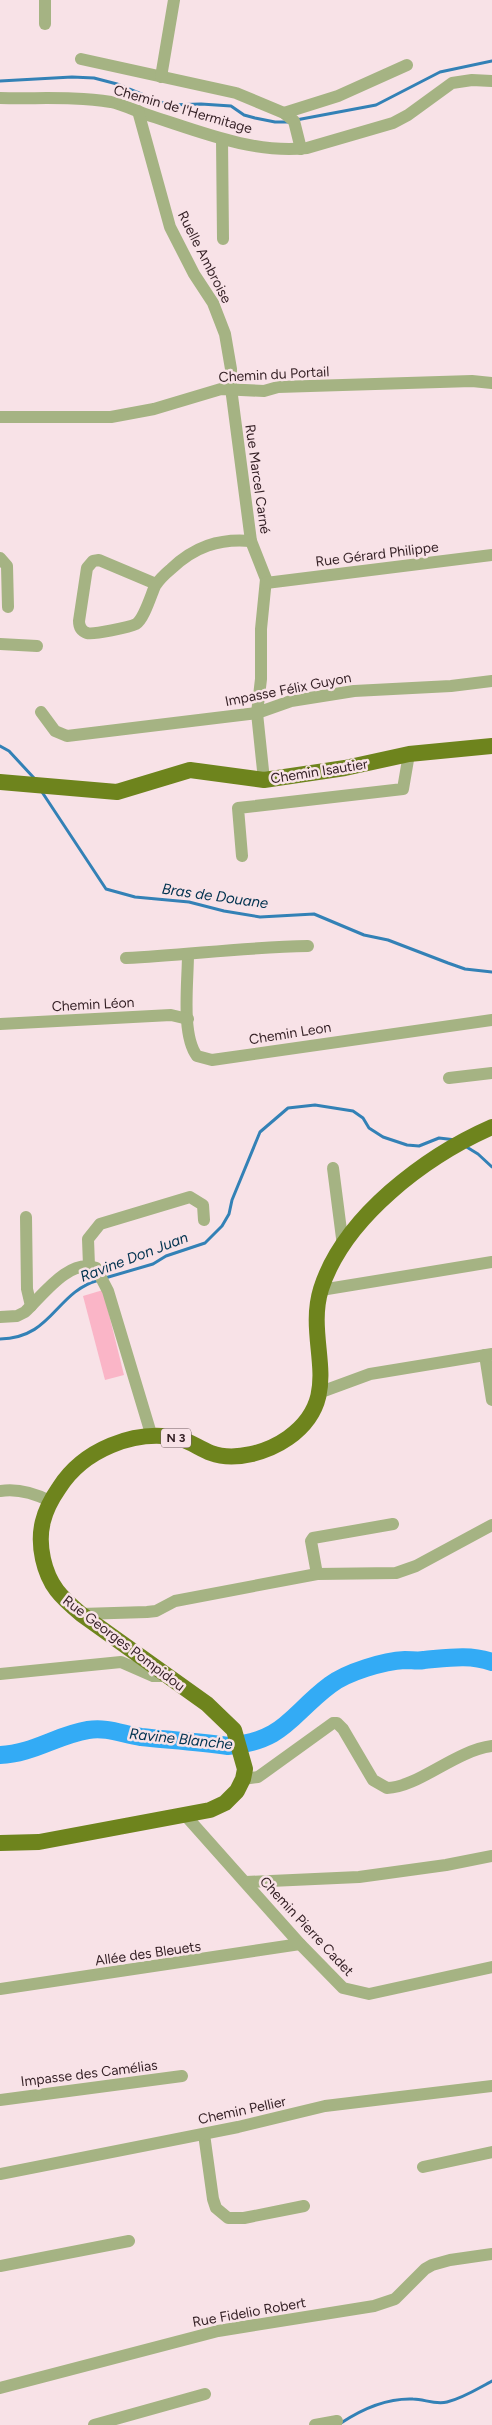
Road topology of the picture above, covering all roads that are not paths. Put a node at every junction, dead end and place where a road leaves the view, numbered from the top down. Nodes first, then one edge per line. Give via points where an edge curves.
1 (46, 0) edge
2 (174, 0) edge
3 (45, 24) dead end
4 (81, 59) dead end
5 (407, 65) dead end
6 (161, 77) junction
7 (492, 81) edge
8 (0, 98) edge
9 (138, 111) junction
10 (284, 113) junction
11 (222, 139) junction
12 (301, 149) junction
13 (223, 239) dead end
14 (492, 383) edge
15 (231, 388) junction
16 (0, 418) edge
17 (251, 541) junction
18 (492, 555) edge
19 (0, 558) edge
20 (266, 582) junction
21 (156, 584) junction
22 (8, 607) dead end
23 (0, 644) edge
24 (37, 646) dead end
25 (492, 681) edge
26 (40, 712) dead end
27 (257, 712) junction
28 (492, 746) edge
29 (409, 754) junction
30 (264, 780) junction
31 (0, 782) edge
32 (242, 856) dead end
33 (308, 946) dead end
34 (188, 954) junction
35 (126, 958) dead end
36 (188, 1019) junction
37 (492, 1020) edge
38 (0, 1024) edge
39 (492, 1073) edge
40 (449, 1078) dead end
41 (492, 1127) edge
42 (333, 1168) dead end
43 (26, 1217) dead end
44 (204, 1220) dead end
45 (343, 1246) junction
46 (492, 1262) edge
47 (89, 1266) junction
48 (321, 1290) junction
49 (31, 1306) junction
50 (0, 1317) edge
51 (488, 1355) edge
52 (321, 1392) junction
53 (492, 1400) edge
54 (152, 1437) junction
55 (0, 1491) edge
56 (50, 1501) junction
57 (393, 1524) dead end
58 (492, 1525) edge
59 (317, 1574) junction
60 (81, 1614) junction
61 (0, 1674) edge
62 (166, 1676) junction
63 (492, 1746) edge
64 (244, 1774) junction
65 (185, 1815) junction
66 (0, 1844) edge
67 (492, 1856) edge
68 (246, 1882) junction
69 (300, 1944) junction
70 (492, 1967) edge
71 (0, 1990) edge
72 (182, 2076) dead end
73 (492, 2086) edge
74 (0, 2100) edge
75 (204, 2134) junction
76 (492, 2152) edge
77 (424, 2167) dead end
78 (0, 2174) edge
79 (304, 2206) dead end
80 (128, 2241) dead end
81 (492, 2254) edge
82 (0, 2266) edge
83 (0, 2388) edge
84 (205, 2394) dead end
85 (338, 2421) dead end
86 (94, 2425) edge
87 (315, 2425) edge

1 - 3 street
2 - 6 street
4 - 6 street
5 - 10 street via 338,96
6 - 10 street via 236,93
7 - 12 street, Chemin de l'Hermitage via 452,83 393,123
8 - 9 street, Chemin de l'Hermitage via 87,99 112,102
9 - 11 street, Chemin de l'Hermitage
9 - 15 street, Ruelle Ambroise via 170,227 213,303 225,334
10 - 12 street via 294,121
11 - 12 street, Chemin de l'Hermitage via 275,149
11 - 13 street
14 - 15 street, Chemin du Portail via 278,387 264,391
15 - 16 street, Chemin du Portail via 111,417
15 - 17 street, Rue Marcel Carné
17 - 20 street, Rue Marcel Carné
17 - 21 street via 236,539 207,544 186,556
18 - 20 street, Rue Gérard Philippe
19 - 22 street via 7,566
20 - 27 street, Rue Marcel Carné
21 - 21 street via 141,618 135,624 93,633 80,628 88,565 93,561 99,560
23 - 24 street
25 - 27 street, Impasse Félix Guyon via 354,691 291,701
26 - 27 street, Impasse Félix Guyon via 55,732 67,736
27 - 30 street, Rue Marcel Carné
28 - 29 main road, Chemin Isautier
29 - 30 main road, Chemin Isautier
29 - 32 street via 403,788 238,808
30 - 31 main road, Chemin Isautier via 190,770 117,792
33 - 34 street via 250,947
34 - 35 street
34 - 36 street, Chemin Leon
36 - 37 street, Chemin Leon via 190,1048 196,1056 212,1060
36 - 38 street, Chemin Léon via 171,1015
39 - 40 street
41 - 45 main road, Rue Georges Pompidou / N 3 via 447,1149 394,1189
42 - 45 street
43 - 49 street via 27,1289
44 - 47 street via 203,1205 190,1197 100,1224 88,1239
45 - 48 main road, Rue Georges Pompidou / N 3
46 - 48 street
47 - 49 street via 68,1272
47 - 54 street via 96,1268 108,1291
48 - 52 main road, Rue Georges Pompidou / N 3 via 318,1308
49 - 50 street via 17,1316
51 - 52 street via 370,1374
51 - 53 street
52 - 54 main road, Rue Georges Pompidou / N 3 via 316,1408 288,1438 250,1454 213,1454 181,1439
54 - 56 main road, Rue Georges Pompidou / N 3 via 105,1447 84,1460 64,1479
55 - 56 street via 34,1493
56 - 60 main road, Rue Georges Pompidou / N 3 via 42,1520 40,1542 47,1577 62,1598
57 - 59 street via 313,1538
58 - 59 street via 416,1566 396,1573
59 - 60 street via 175,1601 156,1611
60 - 62 main road, Rue Georges Pompidou / N 3
61 - 62 street via 121,1662 153,1676
62 - 64 main road, Rue Georges Pompidou / N 3 via 207,1704 234,1730
63 - 64 street via 463,1754 403,1785 386,1788 373,1780 343,1729 332,1723 258,1778
64 - 65 main road via 237,1791 225,1803
65 - 66 main road via 39,1842
65 - 68 street, Chemin Pierre Cadet
67 - 68 street, Chemin Pierre Cadet via 359,1877
68 - 69 street, Chemin Pierre Cadet
69 - 70 street, Chemin Pierre Cadet via 343,1988 360,1994
69 - 71 street, Allée des Bleuets
72 - 74 street, Impasse des Camélias
73 - 75 street, Chemin Pellier via 325,2106
75 - 78 street, Chemin Pellier
75 - 79 street via 213,2200 216,2208 228,2218
76 - 77 street
80 - 82 street
81 - 83 street, Rue Fidelio Robert via 432,2265 395,2299 374,2306 218,2331
84 - 86 street
85 - 87 street

